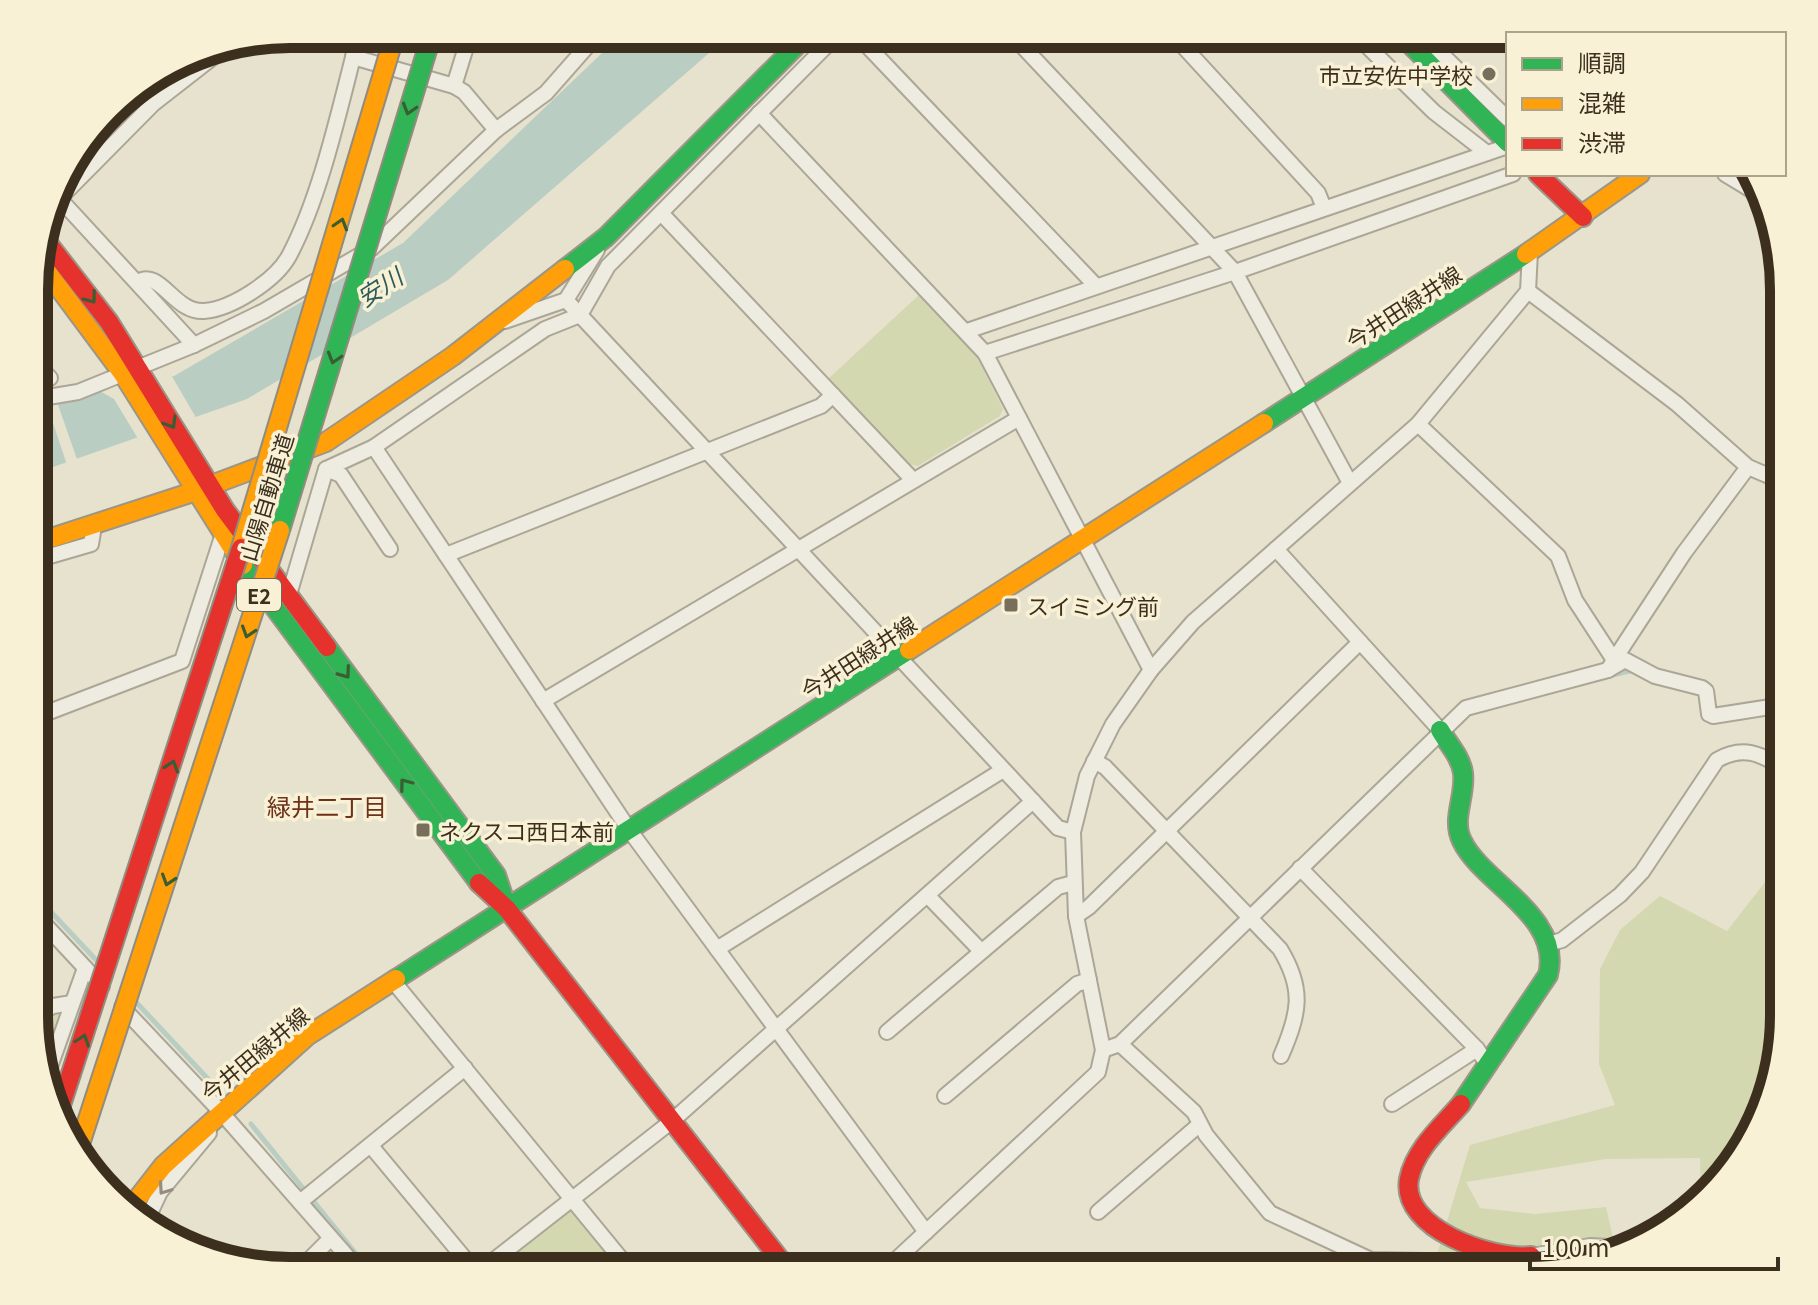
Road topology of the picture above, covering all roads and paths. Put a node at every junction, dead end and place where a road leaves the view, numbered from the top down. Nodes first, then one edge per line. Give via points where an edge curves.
1 (355, 48) edge
2 (391, 48) edge
3 (428, 48) edge
4 (466, 48) edge
5 (585, 48) edge
6 (794, 48) edge
7 (824, 48) edge
8 (870, 48) edge
9 (1025, 49) edge
10 (1186, 49) edge
11 (1370, 49) edge
12 (1414, 49) edge
13 (1436, 49) edge
14 (353, 57) junction
15 (205, 63) edge
16 (454, 86) junction
17 (759, 113) junction
18 (1506, 117) edge
19 (496, 130) junction
20 (1506, 143) edge
21 (1506, 146) edge
22 (1487, 153) junction
23 (1507, 176) edge
24 (1540, 176) edge
25 (1637, 176) edge
26 (1728, 176) edge
27 (72, 185) edge
28 (1747, 187) edge
29 (63, 206) edge
30 (1324, 208) junction
31 (661, 213) junction
32 (1583, 217) junction
33 (606, 237) junction
34 (1211, 246) junction
35 (52, 248) edge
36 (1530, 252) junction
37 (1235, 272) junction
38 (49, 273) edge
39 (138, 282) junction
40 (1096, 286) junction
41 (1528, 291) junction
42 (566, 300) junction
43 (580, 315) junction
44 (496, 323) junction
45 (967, 331) junction
46 (194, 345) junction
47 (985, 353) junction
48 (132, 374) junction
49 (833, 395) junction
50 (48, 397) edge
51 (1304, 398) junction
52 (1019, 418) junction
53 (1418, 424) junction
54 (374, 447) junction
55 (706, 451) junction
56 (1748, 467) junction
57 (326, 469) junction
58 (1769, 476) edge
59 (913, 480) junction
60 (197, 483) junction
61 (1350, 483) junction
62 (94, 526) junction
63 (222, 537) junction
64 (48, 539) edge
65 (1083, 540) junction
66 (390, 549) dead end
67 (1276, 549) junction
68 (797, 550) junction
69 (446, 555) junction
70 (48, 556) edge
71 (283, 603) junction
72 (1360, 642) junction
73 (898, 659) junction
74 (1611, 665) junction
75 (1151, 670) junction
76 (543, 701) junction
77 (1769, 707) edge
78 (49, 712) edge
79 (1440, 730) junction
80 (1769, 760) edge
81 (1094, 761) junction
82 (1003, 770) junction
83 (1033, 801) junction
84 (630, 831) junction
85 (1167, 831) junction
86 (1073, 832) junction
87 (1300, 868) junction
88 (1073, 883) junction
89 (928, 896) junction
90 (507, 909) junction
91 (1076, 916) junction
92 (1249, 917) junction
93 (49, 929) edge
94 (1549, 944) junction
95 (717, 949) junction
96 (981, 951) junction
97 (85, 968) junction
98 (1089, 980) junction
99 (393, 981) junction
100 (72, 1003) junction
101 (49, 1008) edge
102 (776, 1031) junction
103 (887, 1032) dead end
104 (1120, 1044) junction
105 (1477, 1049) junction
106 (1103, 1050) junction
107 (1281, 1056) dead end
108 (53, 1059) edge
109 (1488, 1065) junction
110 (465, 1068) junction
111 (945, 1096) dead end
112 (63, 1099) edge
113 (1392, 1104) dead end
114 (221, 1112) junction
115 (672, 1121) junction
116 (1200, 1124) junction
117 (82, 1139) edge
118 (371, 1146) junction
119 (572, 1198) junction
120 (136, 1201) edge
121 (300, 1202) junction
122 (151, 1212) edge
123 (1098, 1212) dead end
124 (926, 1232) junction
125 (329, 1240) junction
126 (1597, 1246) edge
127 (1491, 1255) junction
128 (313, 1256) edge
129 (348, 1256) edge
130 (465, 1256) edge
131 (497, 1256) edge
132 (619, 1256) edge
133 (778, 1256) edge
134 (900, 1256) edge
135 (1531, 1256) joint
136 (1364, 1257) edge
137 (1488, 1257) edge
138 (1496, 1257) edge
139 (1524, 1257) edge

1 - 14 street
112 -> 2 main road, 山陽自動車道 / E2, bridge via 255,506
3 -> 117 main road, 山陽自動車道 / E2, bridge via 285,515
4 - 16 street
5 - 19 street via 546,93
6 - 33 main road
7 - 17 street
8 - 40 street
9 - 34 street
10 - 30 street via 1318,193
11 - 22 street via 1434,112
12 - 20 main road
13 - 18 street
14 - 16 street
14 - 39 street via 318,181 289,256 275,275 205,311 186,309 154,279
15 - 27 street via 153,104
16 - 19 street
17 - 31 street
17 - 45 street
19 - 46 street via 372,248
21 - 22 street
22 - 30 street
23 - 37 street
24 - 32 main road
25 - 32 main road, 今井田緑井線
26 - 28 street
29 - 39 street
30 - 34 street
31 - 43 street via 608,266
31 - 49 street
32 - 36 main road, 今井田緑井線
33 - 42 street
33 - 44 main road
34 - 37 street
34 - 40 street
35 -> 48 main road via 109,322
36 - 41 street
36 - 51 main road, 今井田緑井線
37 - 47 street
37 - 51 street
38 - 48 main road
39 - 46 street
40 - 45 street
41 - 53 street
41 - 56 street via 1677,404
42 - 43 street
42 - 44 street
43 - 54 street via 545,329
43 - 55 street
44 - 60 main road via 326,442
45 - 47 street
46 - 48 street
47 - 52 street
48 - 50 street
48 - 60 main road
49 - 55 street via 821,406
49 - 59 street
51 - 61 street
51 - 65 main road, 今井田緑井線
52 - 59 street
52 - 65 street
53 - 61 street
53 - 74 street via 1558,556
54 - 57 street
54 - 69 street
55 - 68 street
55 - 69 street
56 - 58 street
56 - 74 street
57 - 66 street via 341,475
57 - 71 street
59 - 68 street
60 - 62 main road
60 - 63 main road
60 - 71 main road
61 - 67 street
62 - 64 main road
62 - 70 street via 91,544
63 - 71 main road
63 - 78 street via 182,661
65 - 73 main road, 今井田緑井線
65 - 75 street
67 - 72 street
67 - 75 street via 1193,622
68 - 73 street
68 - 76 street
69 - 76 street
71 - 90 main road via 481,886
72 - 79 street
72 - 85 street
73 - 82 street
73 - 84 main road, 今井田緑井線
74 - 77 street via 1625,660 1655,676 1702,688 1713,716
74 - 79 street via 1466,708
75 - 81 street
76 - 84 street
79 - 87 street
79 - 94 main road via 1461,765 1455,824 1462,842
80 - 94 street via 1749,751 1717,760 1642,872 1562,940
81 - 85 street
81 - 86 street
82 - 83 street
82 - 95 street
83 - 86 street via 1058,828
83 - 89 street
84 - 90 main road, 今井田緑井線
84 - 95 street
85 - 91 street
85 - 92 street
86 - 88 street
87 - 92 street
87 - 105 street
88 - 91 street
88 - 96 street via 1058,887
89 - 96 street
89 - 102 street
90 - 99 main road, 今井田緑井線
90 - 115 main road
91 - 98 street
92 - 104 street
92 - 107 street via 1288,962 1299,1004
93 - 97 street
94 - 109 main road via 1548,975
95 - 102 street
96 - 103 street
97 - 100 street
97 - 114 street
98 - 106 street
98 - 111 street via 1077,984
99 - 110 street
99 - 114 main road, 今井田緑井線 via 307,1036
100 - 101 street
100 - 108 street
102 - 115 street
102 - 124 street
104 - 106 street
104 - 116 street via 1194,1112
105 - 109 street
105 - 113 street
106 - 124 street via 1098,1072
109 - 127 main road via 1423,1148 1409,1177 1410,1196 1424,1217 1445,1234
110 - 118 street
110 - 119 street
114 - 120 main road, 今井田緑井線 via 163,1166
114 - 121 street
114 -> 122 street
115 - 119 street
115 - 133 main road
116 - 123 street
116 - 136 street via 1270,1213
118 - 121 street
118 - 130 street
119 - 131 street
119 - 132 street
121 - 125 street
124 - 134 street
125 - 128 street
125 - 129 street
126 - 135 street
127 - 137 street
127 - 138 main road
135 - 139 main road

